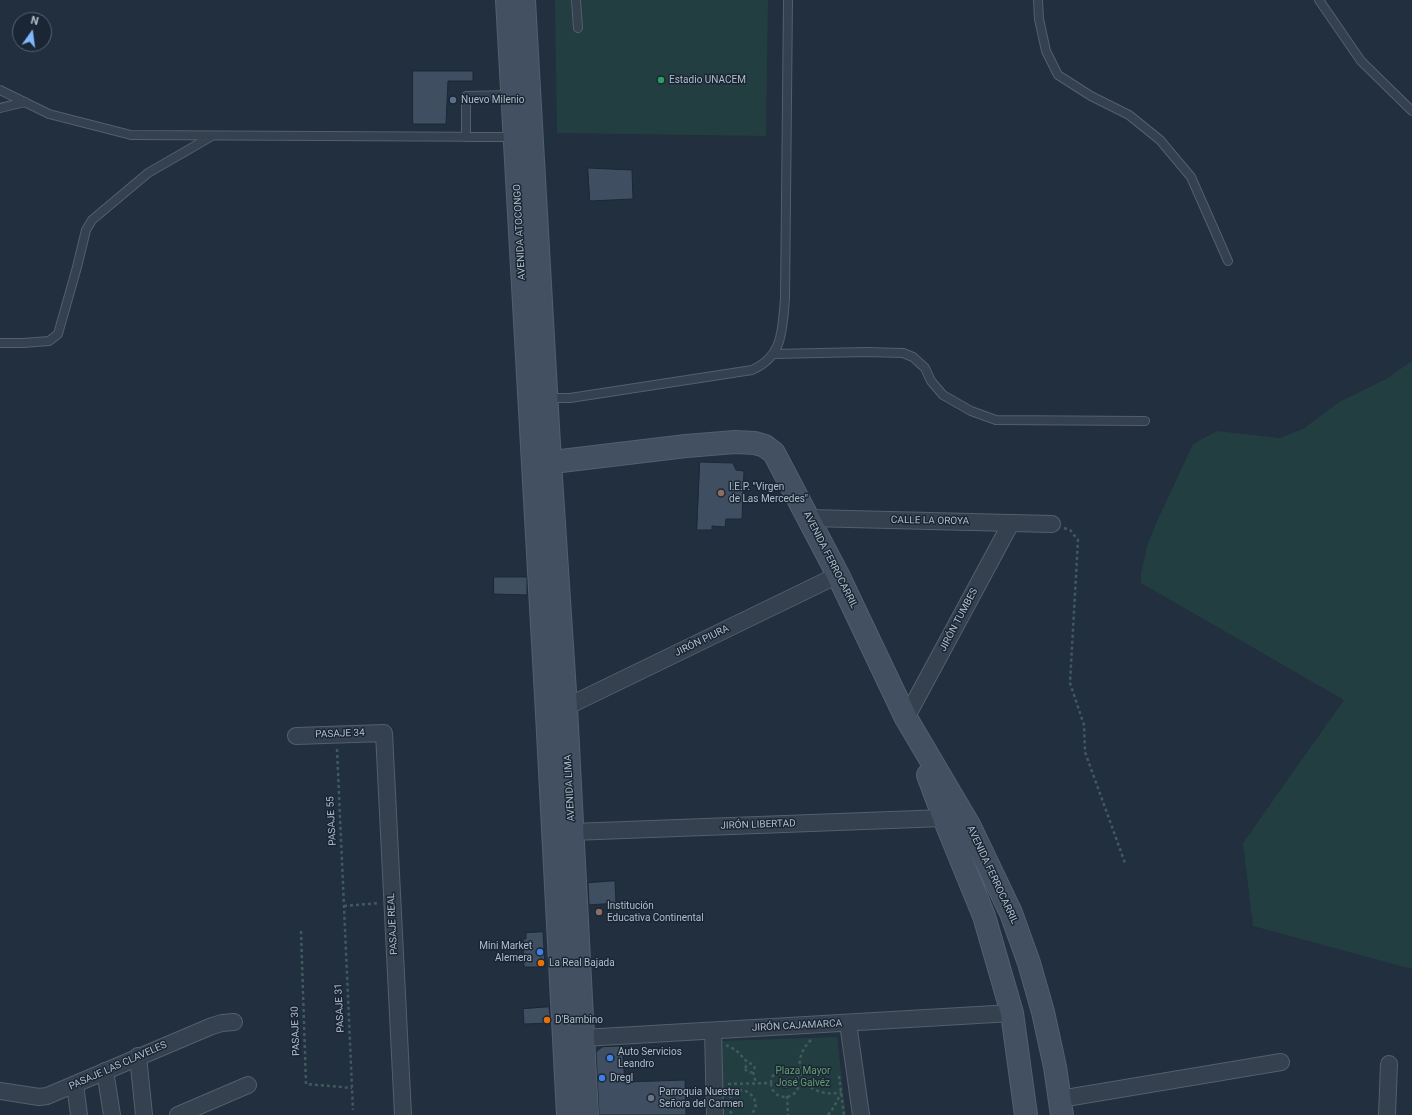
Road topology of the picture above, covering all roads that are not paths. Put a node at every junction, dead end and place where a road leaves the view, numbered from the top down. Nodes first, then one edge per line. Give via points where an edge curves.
1 (506, 0) edge
2 (524, 0) edge
3 (576, 0) edge
4 (788, 0) edge
5 (1038, 0) edge
6 (1319, 0) edge
7 (578, 28) dead end
8 (0, 90) edge
9 (521, 95) junction
10 (25, 102) junction
11 (0, 108) edge
12 (1412, 111) edge
13 (213, 136) junction
14 (466, 136) junction
15 (523, 137) junction
16 (1228, 261) dead end
17 (0, 343) edge
18 (773, 354) junction
19 (538, 395) junction
20 (1145, 421) dead end
21 (541, 463) junction
22 (809, 518) junction
23 (1011, 523) junction
24 (1052, 524) road end
25 (838, 575) junction
26 (566, 707) junction
27 (906, 718) junction
28 (384, 733) joint
29 (296, 736) dead end
30 (944, 818) junction
31 (572, 832) junction
32 (1012, 1013) junction
33 (234, 1022) dead end
34 (848, 1023) junction
35 (712, 1031) junction
36 (583, 1038) junction
37 (138, 1056) junction
38 (1281, 1062) dead end
39 (1389, 1064) dead end
40 (105, 1071) junction
41 (75, 1085) junction
42 (248, 1085) dead end
43 (0, 1091) edge
44 (1061, 1107) edge
45 (79, 1115) edge
46 (112, 1115) edge
47 (144, 1115) edge
48 (178, 1115) edge
49 (403, 1115) edge
50 (568, 1115) edge
51 (586, 1115) edge
52 (715, 1115) edge
53 (861, 1115) edge
54 (1026, 1115) edge
55 (1387, 1115) edge

1 - 9 main road, AVENIDA ATOCONGO
2 - 9 main road, AVENIDA ATOCONGO
3 - 7 lane
4 - 18 lane via 785,298 780,342
5 - 16 lane via 1046,51 1058,75 1129,116 1160,140 1192,177
6 - 12 lane via 1361,61
8 - 10 lane
9 - 14 lane via 466,96
9 - 15 main road, AVENIDA ATOCONGO
10 - 11 lane
10 - 13 lane via 49,114 131,135
13 - 14 lane
13 - 17 lane via 148,172 92,220 86,230 58,334 49,341
14 - 15 lane
15 - 19 main road, AVENIDA ATOCONGO
18 - 19 lane via 763,365 752,370 570,398
18 - 20 lane via 903,353 913,357 925,368 931,381 943,395 971,411 996,420
19 - 21 main road, AVENIDA ATOCONGO
21 - 22 main road, AVENIDA FERROCARRIL via 686,446 755,443 765,446 774,453
21 - 26 main road, AVENIDA LIMA
21 - 50 main road, AVENIDA LIMA via 548,714
22 - 23 street, CALLE LA OROYA
22 - 25 main road, AVENIDA FERROCARRIL
23 - 24 street, CALLE LA OROYA
23 - 27 street, JIRÓN TUMBES
25 - 26 street, JIRÓN PIURA
25 - 27 main road, AVENIDA FERROCARRIL
26 - 31 main road, AVENIDA LIMA
27 - 30 main road, AVENIDA FERROCARRIL
27 - 44 main road, AVENIDA FERROCARRIL via 969,825 1011,912 1043,1012
28 - 29 street, PASAJE 34
28 - 49 street, PASAJE REAL
30 - 31 street, JIRÓN LIBERTAD
30 - 32 main road, AVENIDA FERROCARRIL via 984,916
31 - 36 main road, AVENIDA LIMA
32 - 34 street, JIRÓN CAJAMARCA
32 - 54 main road, AVENIDA FERROCARRIL
33 - 37 street, PASAJE LAS CLAVELES via 212,1026
34 - 35 street, JIRÓN CAJAMARCA
34 - 53 street
35 - 36 street, JIRÓN CAJAMARCA
35 - 52 street
36 - 51 main road, AVENIDA LIMA
37 - 40 street, PASAJE LAS CLAVELES
37 - 47 street
38 - 44 street
39 - 55 street
40 - 41 street, PASAJE LAS CLAVELES
40 - 46 street
41 - 43 street, PASAJE LAS CLAVELES via 39,1097
41 - 45 street
42 - 48 street

